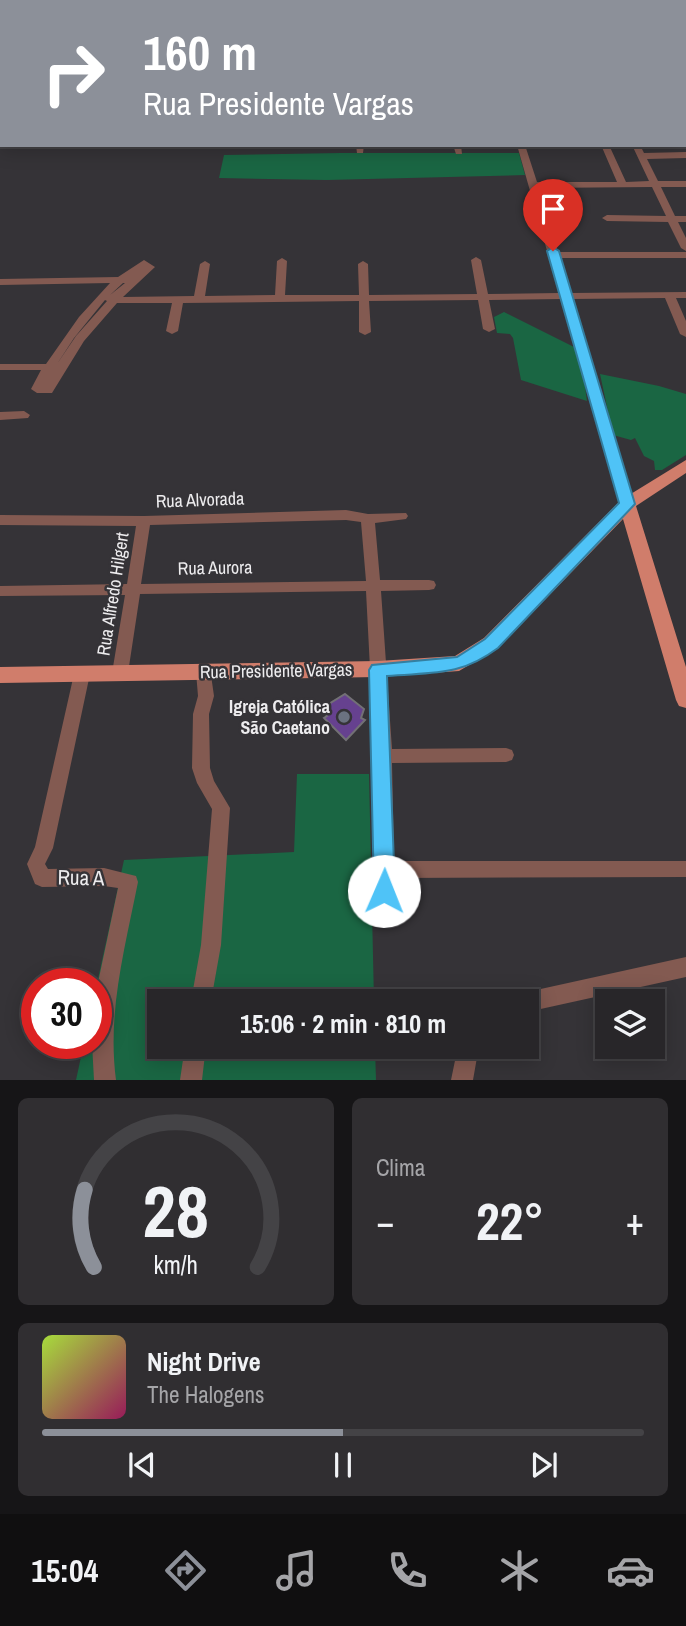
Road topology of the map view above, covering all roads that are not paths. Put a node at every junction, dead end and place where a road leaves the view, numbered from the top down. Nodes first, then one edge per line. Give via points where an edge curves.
1 (522, 147) edge
2 (606, 147) edge
3 (637, 147) edge
4 (686, 155) edge
5 (642, 156) junction
6 (623, 184) junction
7 (655, 184) junction
8 (686, 184) edge
9 (534, 185) junction
10 (607, 218) dead end
11 (672, 219) junction
12 (686, 219) edge
13 (686, 248) edge
14 (554, 255) junction
15 (686, 255) edge
16 (476, 260) dead end
17 (282, 261) dead end
18 (205, 264) dead end
19 (363, 264) dead end
20 (0, 282) edge
21 (669, 295) junction
22 (686, 295) edge
23 (483, 296) junction
24 (566, 296) junction
25 (109, 298) junction
26 (280, 298) junction
27 (364, 298) junction
28 (178, 299) junction
29 (199, 299) junction
30 (489, 329) dead end
31 (172, 331) dead end
32 (365, 332) dead end
33 (686, 334) edge
34 (0, 367) edge
35 (23, 415) dead end
36 (0, 416) edge
37 (686, 465) edge
38 (627, 504) junction
39 (401, 516) dead end
40 (368, 519) junction
41 (0, 520) edge
42 (144, 521) junction
43 (374, 585) junction
44 (429, 585) dead end
45 (134, 588) junction
46 (0, 591) edge
47 (680, 662) edge
48 (378, 670) junction
49 (204, 672) junction
50 (120, 673) junction
51 (82, 674) junction
52 (0, 675) edge
53 (686, 700) edge
54 (506, 755) dead end
55 (382, 756) junction
56 (686, 869) edge
57 (385, 870) junction
58 (383, 913) dead end
59 (686, 967) edge
60 (203, 989) edge
61 (539, 999) edge
62 (194, 1059) edge
63 (466, 1059) edge
64 (105, 1080) edge
65 (191, 1080) edge
66 (462, 1080) edge

1 - 9 street
2 - 6 street
3 - 5 street
4 - 5 street
5 - 7 street
6 - 7 street
6 - 9 street
7 - 8 street
7 - 11 street
9 - 14 street
10 - 11 street
11 - 12 street
11 - 13 street
14 - 15 street
14 - 24 street
16 - 23 street
17 - 26 street
18 - 29 street
19 - 27 street
20 - 25 street via 128,281
21 - 22 street
21 - 24 street
21 - 33 street
23 - 24 street
23 - 27 street
23 - 30 street
24 - 38 street
25 - 28 street
25 - 34 street via 74,331 55,367
26 - 27 street
26 - 29 street
27 - 32 street
28 - 29 street
28 - 31 street
35 - 36 street
37 - 38 main road, Rua Presidente Vargas
38 - 47 main road
38 - 48 main road, Rua Presidente Vargas via 476,655 459,663
39 - 40 street, Rua Alvorada
40 - 42 street, Rua Alvorada via 346,515
40 - 43 street
41 - 42 street, Rua Alvorada
42 - 45 street, Rua Alfredo Hilgert
43 - 44 street, Rua Aurora
43 - 45 street, Rua Aurora
43 - 48 street
45 - 46 street, Rua Aurora
45 - 50 street, Rua Alfredo Hilgert
47 - 53 main road
48 - 49 main road, Rua Presidente Vargas
48 - 55 street
49 - 50 main road, Rua Presidente Vargas
49 - 60 street via 201,768 221,808
50 - 51 main road, Rua Presidente Vargas
51 - 52 main road, Rua Presidente Vargas
51 - 64 street, Rua A via 44,848 36,864 42,878 104,877 129,882 106,998
54 - 55 street
55 - 57 street
56 - 57 street
57 - 58 street
59 - 61 street
62 - 65 street
63 - 66 street

